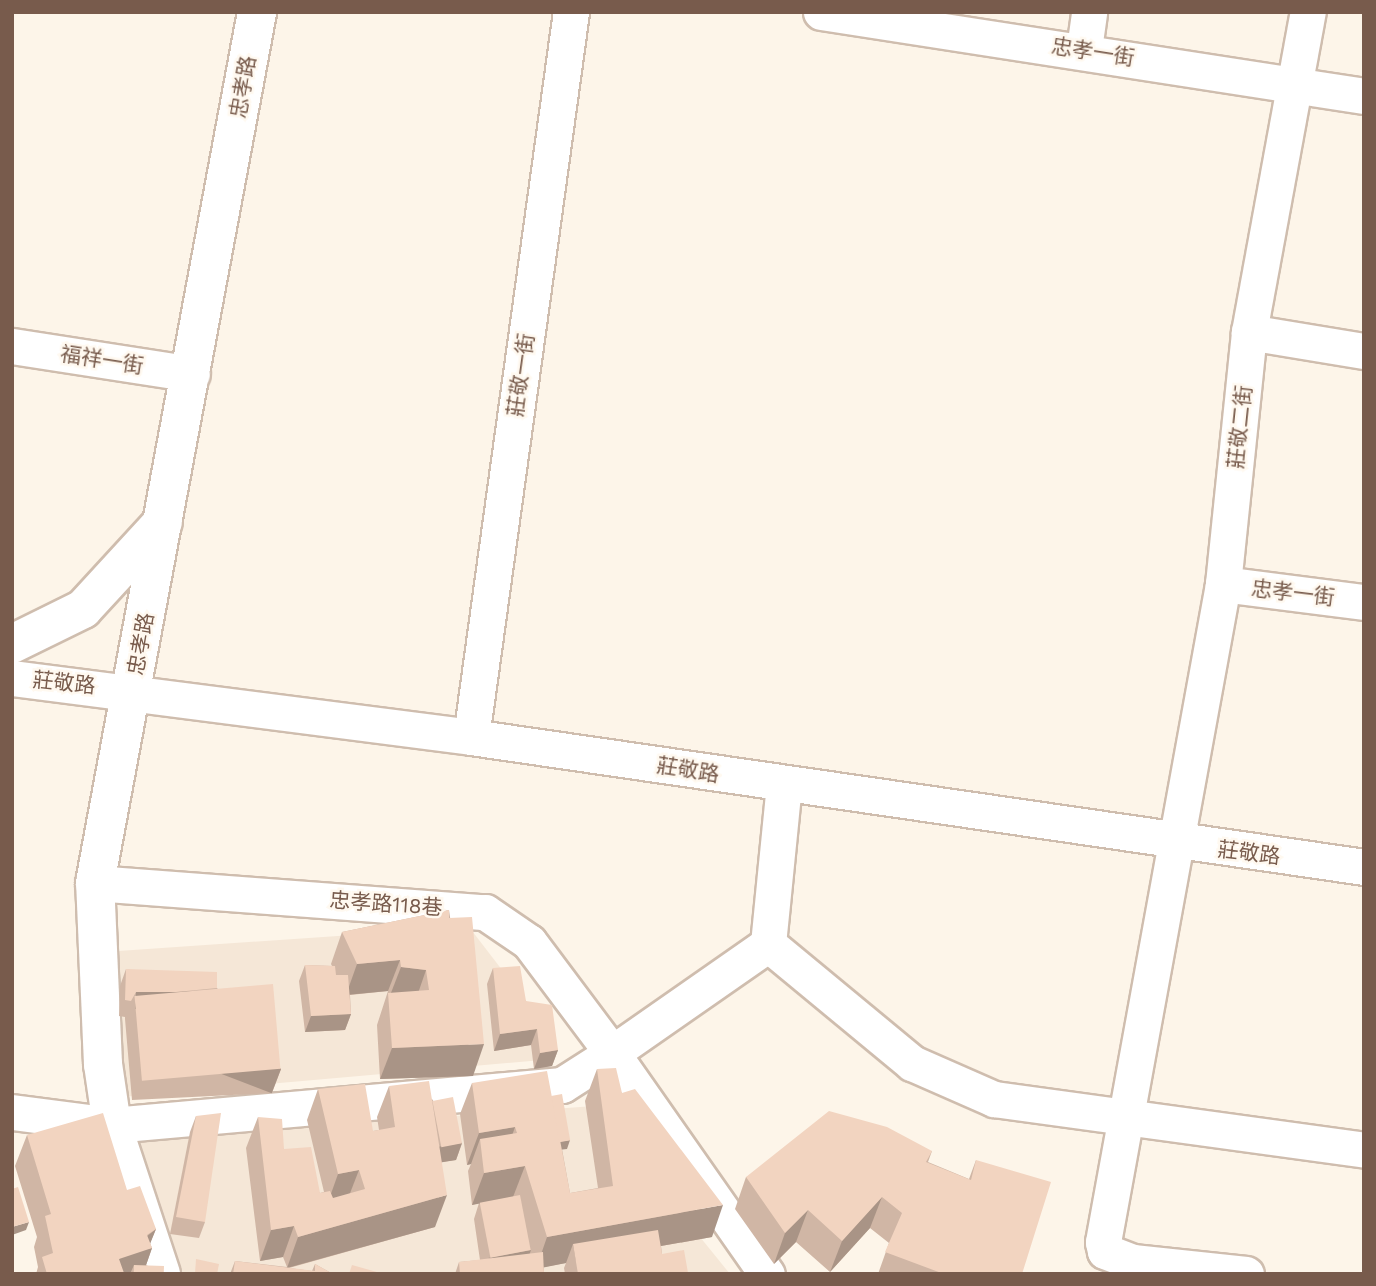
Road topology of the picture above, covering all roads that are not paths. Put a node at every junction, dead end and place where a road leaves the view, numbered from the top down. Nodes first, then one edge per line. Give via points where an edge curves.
1 (257, 12) edge
2 (570, 12) edge
3 (821, 12) edge
4 (1088, 12) edge
5 (1308, 12) edge
6 (1084, 49) junction
7 (1297, 87) junction
8 (1364, 96) edge
9 (1250, 332) junction
10 (12, 346) edge
11 (1364, 351) edge
12 (192, 374) junction
13 (163, 522) junction
14 (1223, 584) junction
15 (1364, 602) edge
16 (12, 644) edge
17 (12, 678) edge
18 (133, 690) junction
19 (471, 737) junction
20 (784, 784) junction
21 (1173, 843) junction
22 (1364, 867) edge
23 (95, 883) junction
24 (768, 944) junction
25 (612, 1054) junction
26 (12, 1112) edge
27 (1122, 1120) junction
28 (112, 1125) junction
29 (1364, 1150) edge
30 (161, 1274) edge
31 (767, 1274) edge
32 (1245, 1274) edge

1 - 12 street, 忠孝路
2 - 19 street, 莊敬一街
3 - 6 street, 忠孝一街
4 - 6 street
5 - 7 street, 莊敬二街
6 - 7 street, 忠孝一街
7 - 8 street, 忠孝一街
7 - 9 street, 莊敬二街
9 - 11 street
9 - 14 street, 莊敬二街
10 - 12 street, 福祥一街
12 - 13 street, 忠孝路
13 - 16 street via 83,609
13 - 18 street, 忠孝路
14 - 15 street, 忠孝一街
14 - 21 street, 莊敬二街
17 - 18 street, 莊敬路
18 - 19 street, 莊敬路
18 - 23 street, 忠孝路
19 - 20 street, 莊敬路
20 - 21 street, 莊敬路
20 - 24 street
21 - 22 street, 莊敬路
21 - 27 street, 莊敬二街
23 - 25 street, 忠孝路118巷 via 485,912 529,942
23 - 28 street, 忠孝路 via 103,1064
24 - 25 street
24 - 27 street via 912,1063 994,1099
25 - 28 street via 562,1085
25 - 31 street, 忠孝路118巷
26 - 28 street
27 - 29 street
27 - 32 street, 莊敬二街 via 1105,1251 1132,1262
28 - 30 street, 忠孝路

